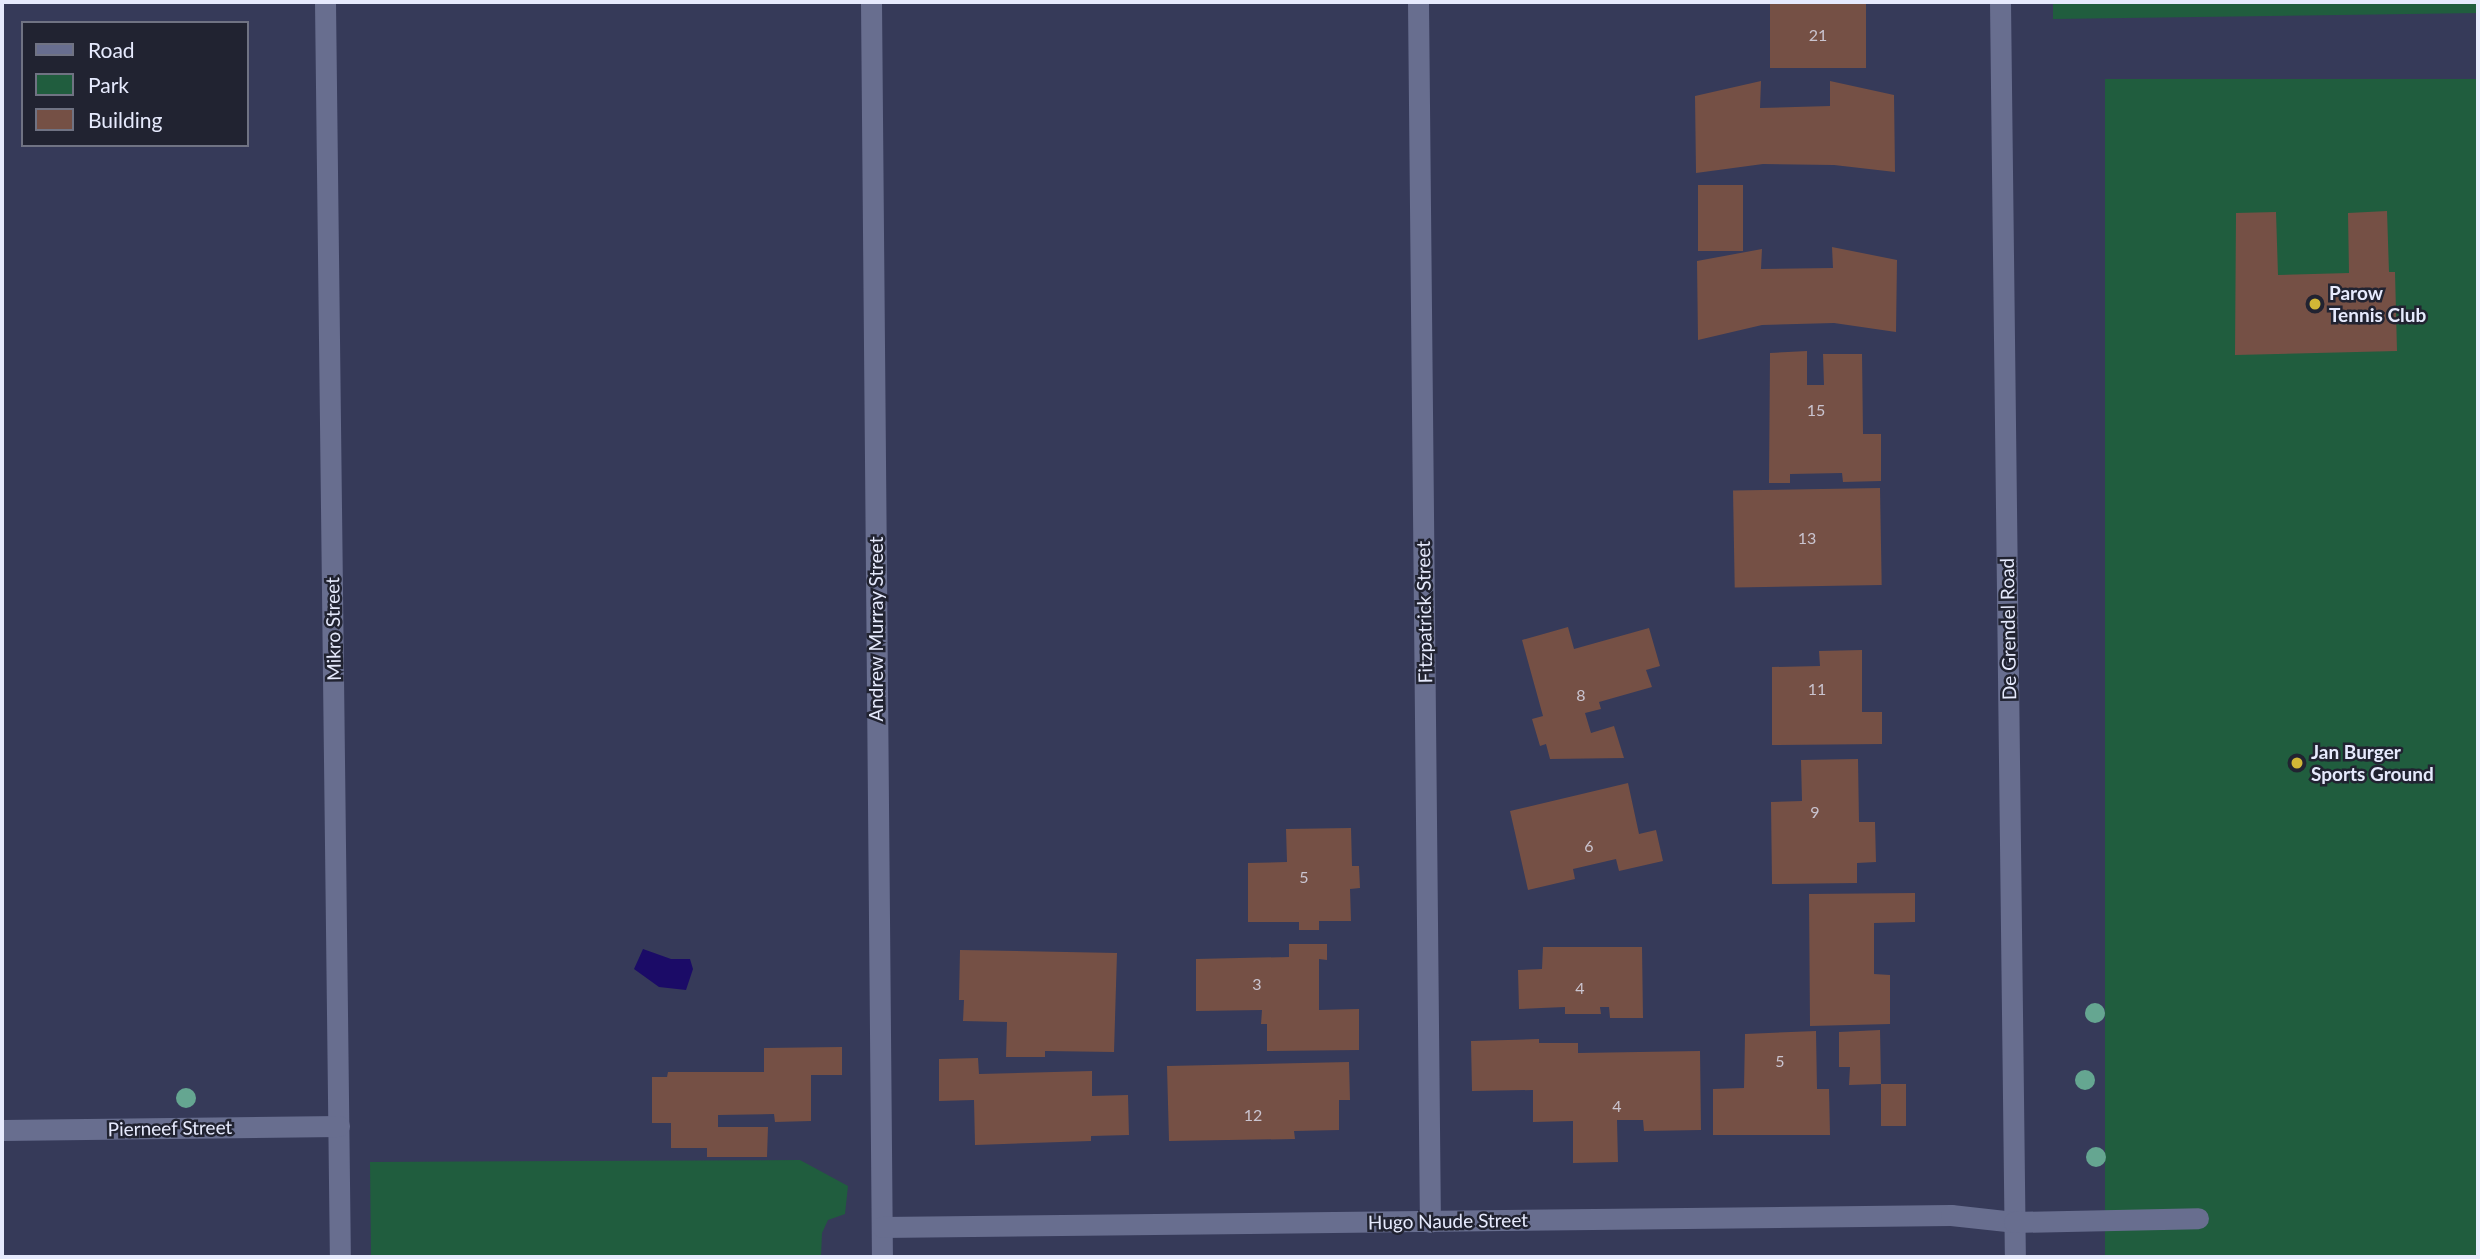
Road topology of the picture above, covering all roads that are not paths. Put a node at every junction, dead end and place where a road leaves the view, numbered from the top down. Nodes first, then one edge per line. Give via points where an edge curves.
1 (325, 2) edge
2 (871, 2) edge
3 (1418, 2) edge
4 (2000, 2) edge
5 (339, 1126) junction
6 (2, 1130) edge
7 (2198, 1218) dead end
8 (1430, 1222) junction
9 (2014, 1222) junction
10 (881, 1227) junction
11 (340, 1257) edge
12 (882, 1257) edge
13 (2015, 1257) edge

1 - 5 street, Mikro Street
2 - 10 street, Andrew Murray Street
3 - 8 street, Fitzpatrick Street
4 - 9 street, De Grendel Road
5 - 6 street, Pierneef Street
5 - 11 street, Mikro Street
7 - 9 street, Hugo Naude Street
8 - 9 street, Hugo Naude Street via 1951,1215
8 - 10 street, Hugo Naude Street
9 - 13 street, De Grendel Road
10 - 12 street, Andrew Murray Street

